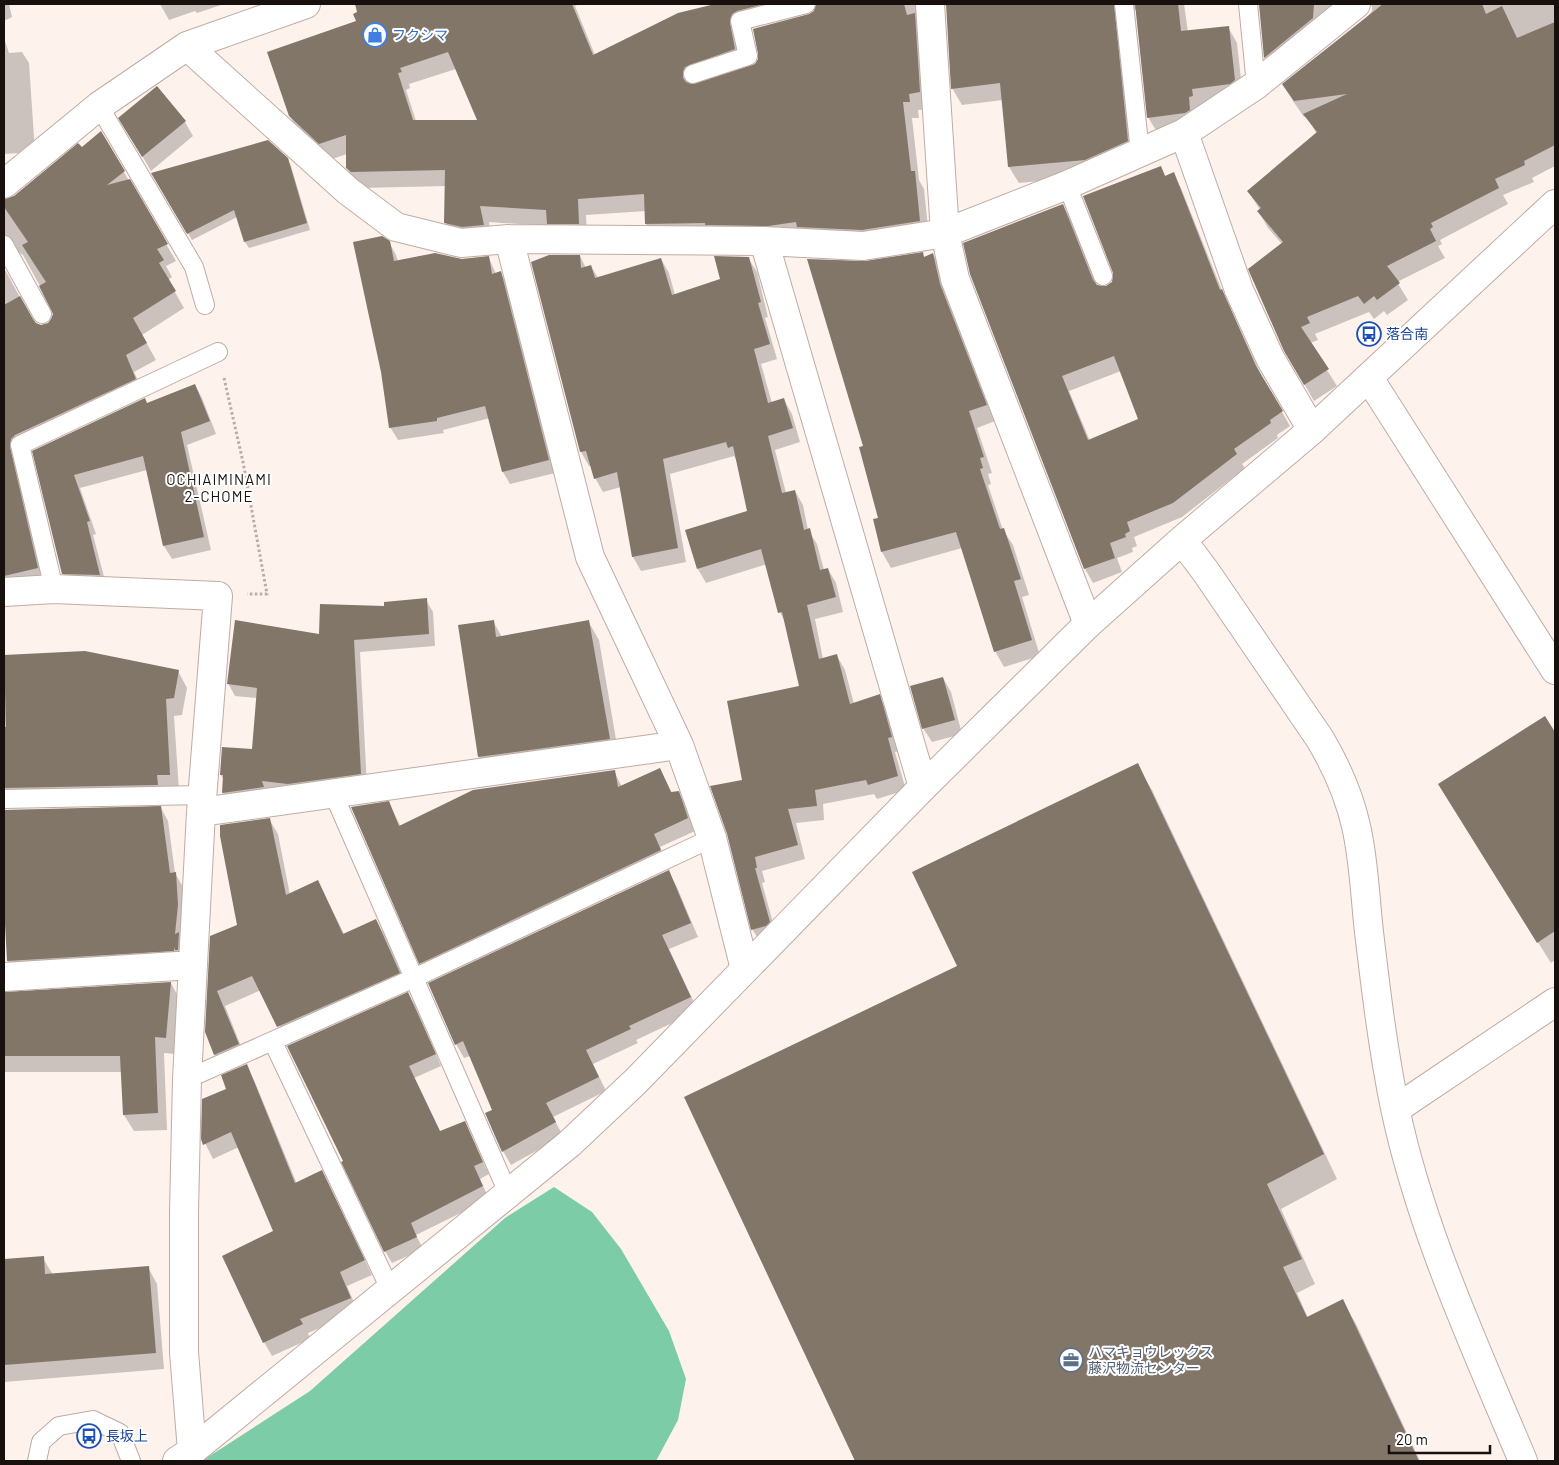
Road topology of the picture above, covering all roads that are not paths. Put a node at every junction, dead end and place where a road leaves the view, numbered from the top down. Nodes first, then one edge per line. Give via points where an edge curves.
1 (306, 4) edge
2 (806, 4) edge
3 (930, 4) edge
4 (1124, 4) edge
5 (1248, 4) edge
6 (1356, 4) edge
7 (187, 46) junction
8 (693, 74) dead end
9 (1256, 85) junction
10 (99, 106) junction
11 (1184, 134) junction
12 (1140, 152) junction
13 (4, 184) edge
14 (1067, 186) junction
15 (1555, 204) edge
16 (945, 233) junction
17 (509, 239) junction
18 (764, 241) junction
19 (4, 245) edge
20 (1103, 276) dead end
21 (205, 305) dead end
22 (42, 314) dead end
23 (218, 352) road end
24 (1369, 378) junction
25 (1312, 430) junction
26 (1182, 540) junction
27 (54, 589) junction
28 (4, 592) edge
29 (1088, 624) junction
30 (1555, 670) edge
31 (679, 745) junction
32 (923, 787) junction
33 (333, 793) junction
34 (4, 799) edge
35 (202, 803) junction
36 (712, 838) junction
37 (193, 965) junction
38 (744, 969) junction
39 (4, 977) edge
40 (414, 978) junction
41 (1555, 1002) edge
42 (273, 1042) junction
43 (187, 1079) junction
44 (1396, 1109) junction
45 (508, 1193) junction
46 (390, 1289) junction
47 (185, 1456) edge
48 (37, 1461) edge
49 (132, 1461) edge
50 (1523, 1461) edge

1 - 7 street
2 - 8 lane via 740,22 748,56
3 - 16 street
4 - 12 lane
5 - 9 lane
6 - 9 street
7 - 10 street
7 - 17 street via 348,191 396,227 461,243
9 - 11 street
10 - 13 street
10 - 21 lane via 194,267
11 - 12 street
11 - 25 street via 1239,290 1270,358
12 - 14 street
14 - 16 street
14 - 20 lane
15 - 24 street
16 - 18 street via 863,246
16 - 29 street via 955,279
17 - 18 street
17 - 31 street via 590,556
18 - 32 street
19 - 22 lane
23 - 27 lane via 20,445
24 - 25 street
24 - 30 street
25 - 26 street
26 - 29 street
26 - 44 street via 1320,739 1344,785 1359,841 1376,990
27 - 28 street
27 - 35 street via 218,596
29 - 32 street
31 - 33 street
31 - 36 street
32 - 38 street
33 - 35 street
33 - 40 lane
34 - 35 lane
35 - 37 street
36 - 38 street
36 - 40 lane
37 - 39 street
37 - 43 street
38 - 45 street via 635,1082 569,1144
40 - 42 lane
40 - 45 lane
41 - 44 street
42 - 43 lane
42 - 46 lane
43 - 47 street
44 - 50 street via 1427,1223 1468,1332
45 - 46 street
46 - 47 street
48 - 49 lane via 41,1442 59,1426 93,1420 120,1433

